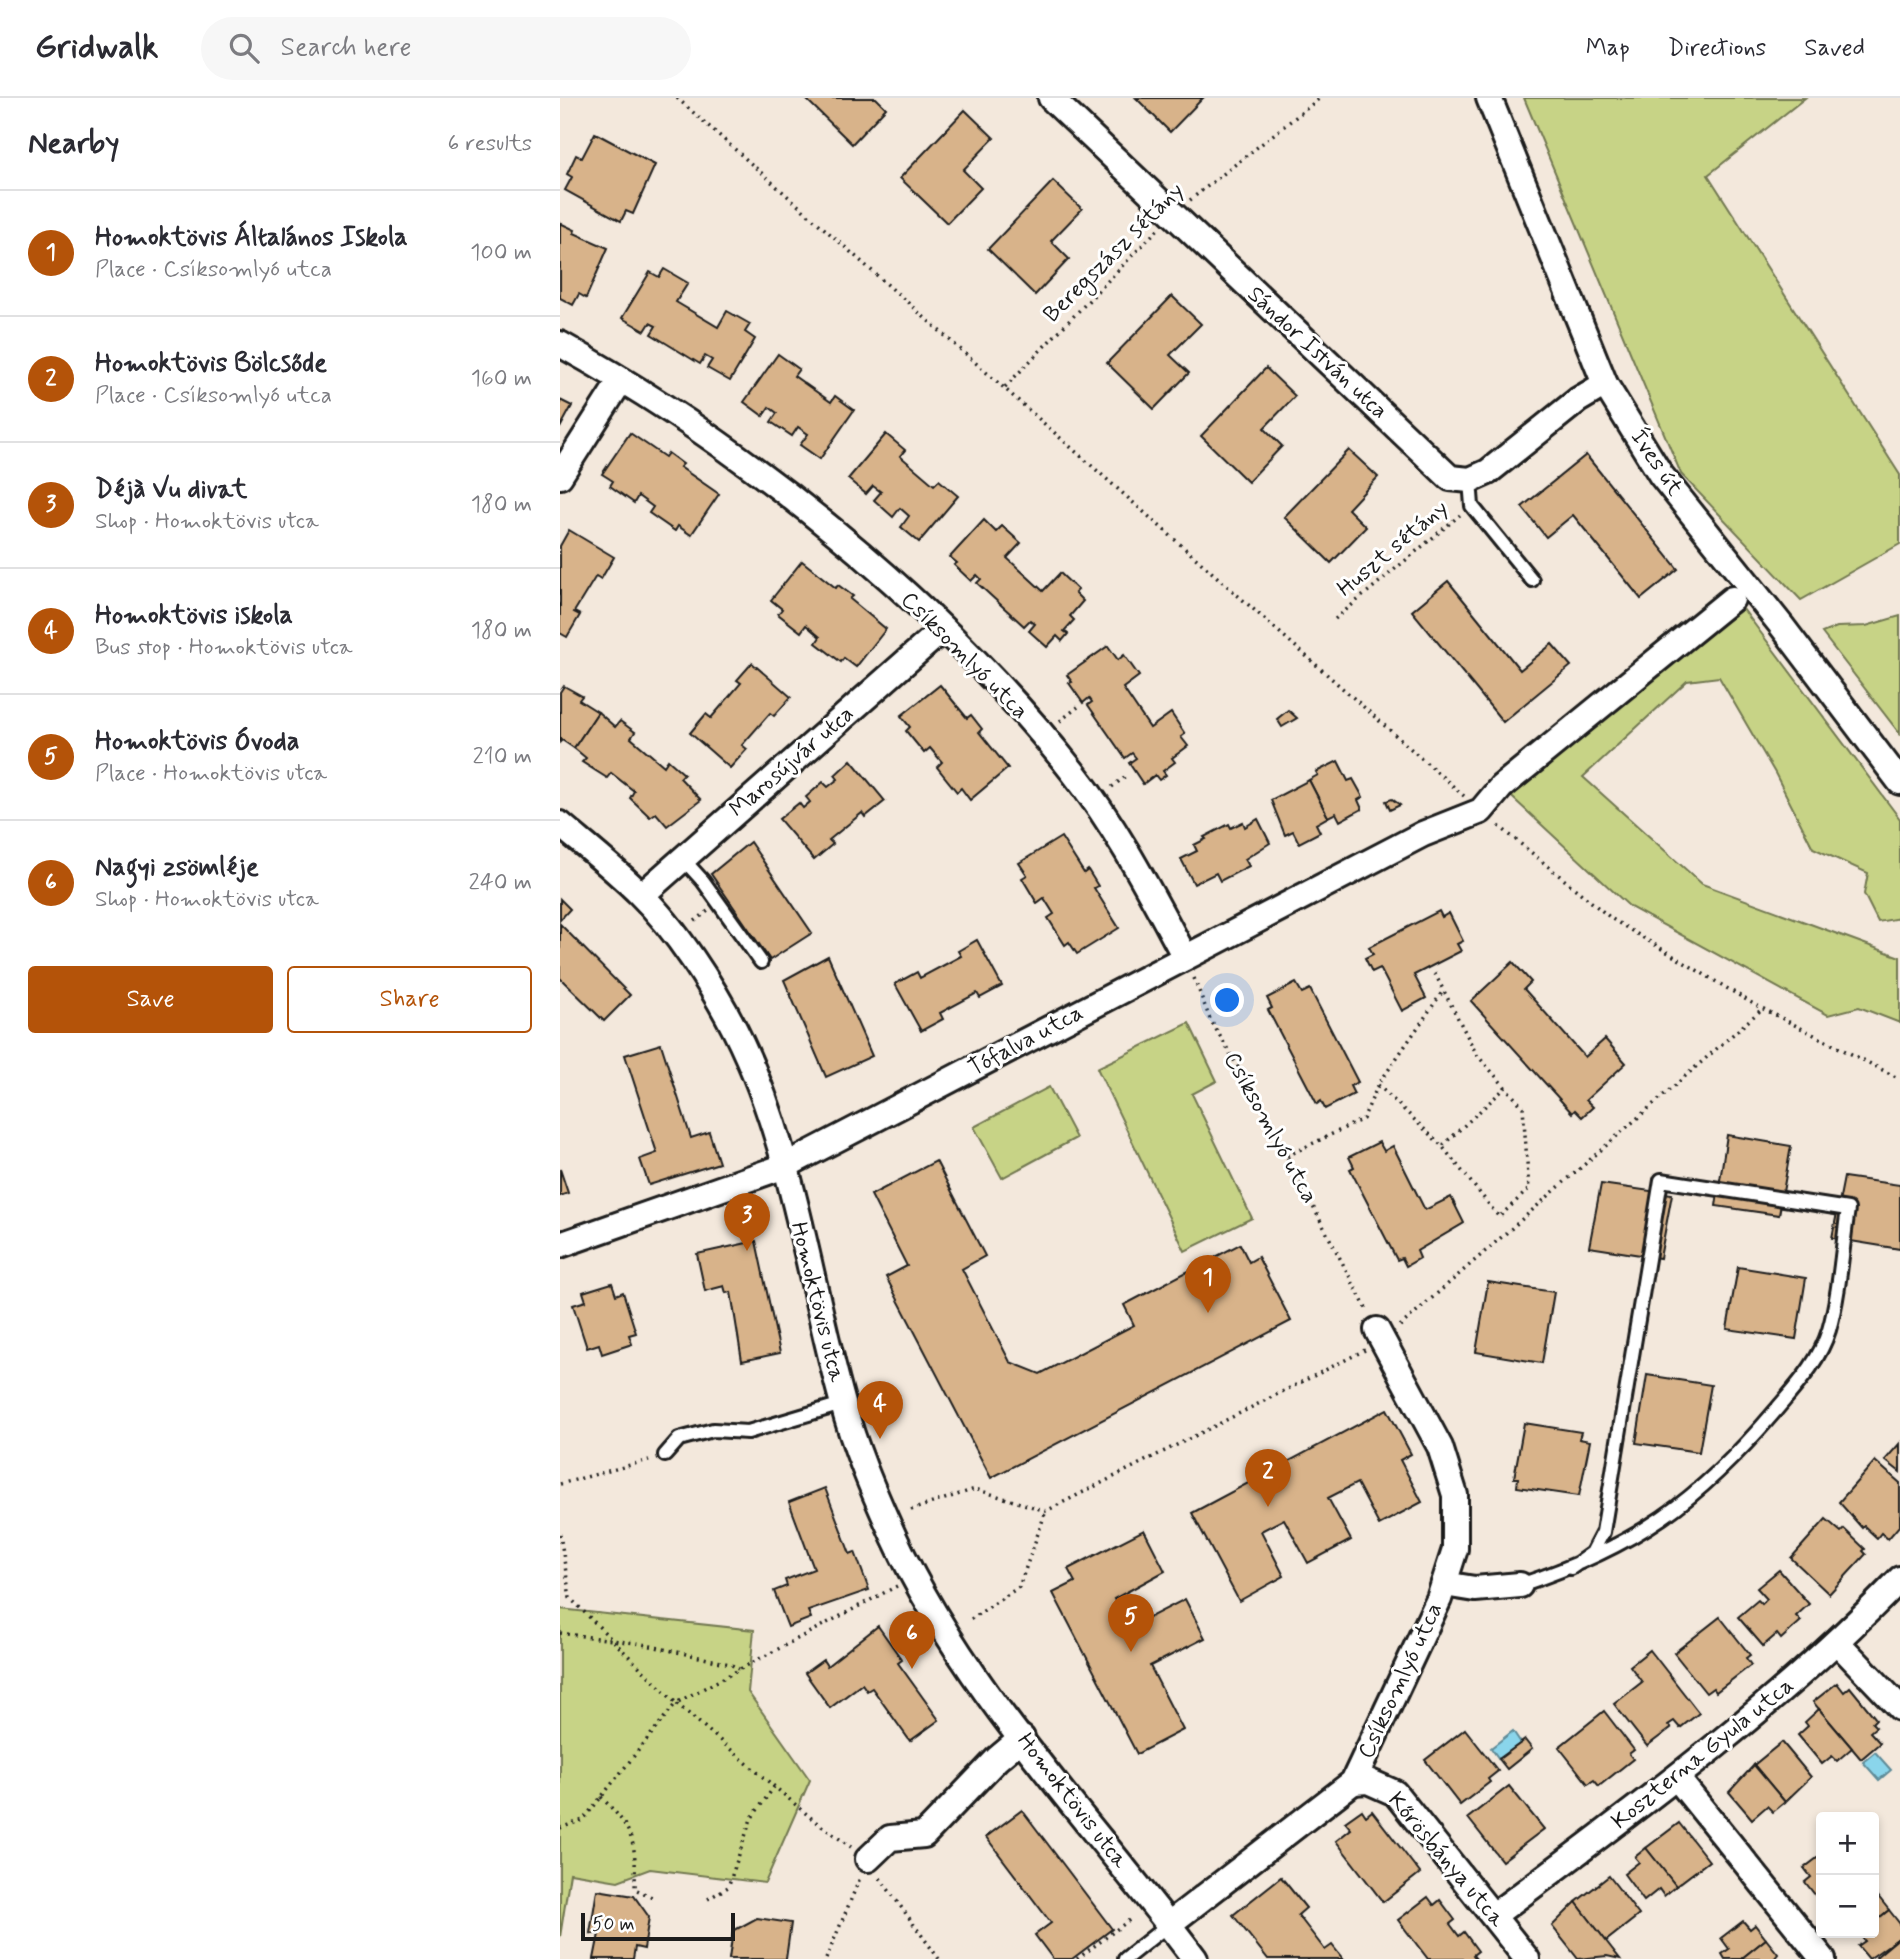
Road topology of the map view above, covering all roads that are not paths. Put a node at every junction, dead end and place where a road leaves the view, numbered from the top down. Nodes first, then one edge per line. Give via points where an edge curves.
1 (1051, 98) edge
2 (1489, 98) edge
3 (560, 344) edge
4 (621, 380) junction
5 (1605, 384) junction
6 (560, 476) edge
7 (1470, 480) junction
8 (1532, 580) dead end
9 (1732, 599) dead end
10 (942, 630) junction
11 (1898, 776) edge
12 (560, 824) edge
13 (682, 858) junction
14 (642, 895) junction
15 (1185, 957) junction
16 (761, 962) dead end
17 (785, 1166) junction
18 (560, 1245) edge
19 (1380, 1335) road end
20 (842, 1404) junction
21 (665, 1455) road end
22 (1571, 1568) junction
23 (1900, 1579) edge
24 (1444, 1584) junction
25 (1520, 1584) joint
26 (1838, 1643) junction
27 (1900, 1708) edge
28 (1022, 1738) junction
29 (1677, 1778) junction
30 (1353, 1783) junction
31 (867, 1860) road end
32 (1494, 1915) junction
33 (1169, 1924) junction
34 (1125, 1959) edge
35 (1195, 1959) edge
36 (1527, 1959) edge
37 (1823, 1959) edge

1 - 7 street, Sándor István utca via 1450,478
2 - 5 street, Íves út
3 - 4 street, Csíksomlyó utca
4 - 6 street
4 - 10 street, Csíksomlyó utca via 786,494
5 - 7 street via 1488,472
5 - 11 street, Íves út via 1661,475
7 - 8 lane via 1472,506
9 - 15 street, Tófalva utca via 1501,787 1481,811 1423,834
10 - 13 street, Marosújvár utca
10 - 15 street, Csíksomlyó utca via 1017,706 1074,773 1134,862
12 - 14 street, Homoktövis utca
13 - 14 street, Marosújvár utca
13 - 16 lane via 704,881
14 - 17 street, Homoktövis utca via 692,960 735,1030 766,1104
15 - 17 street, Tófalva utca
17 - 18 street, Tófalva utca
17 - 20 street, Homoktövis utca
19 - 24 street, Csíksomlyó utca via 1440,1447 1455,1495 1455,1549
20 - 21 lane via 748,1432 713,1430 679,1439
20 - 28 street, Homoktövis utca via 871,1484 914,1577
22 - 22 lane via 1592,1553 1602,1532 1661,1180 1848,1209 1829,1330 1815,1364 1736,1456 1663,1520
22 - 25 lane
23 - 26 street, Koszterna Gyula utca
24 - 25 street via 1475,1589
24 - 30 street, Csíksomlyó utca
26 - 27 street
26 - 29 street, Koszterna Gyula utca
28 - 31 street via 924,1835 890,1838
28 - 33 street, Homoktövis utca
29 - 32 street, Koszterna Gyula utca
29 - 37 street
30 - 32 street, Kőrösbánya utca via 1368,1781 1395,1793
30 - 33 street, Csíksomlyó utca
32 - 36 street, Kőrösbánya utca
33 - 34 lane
33 - 35 street, Homoktövis utca

